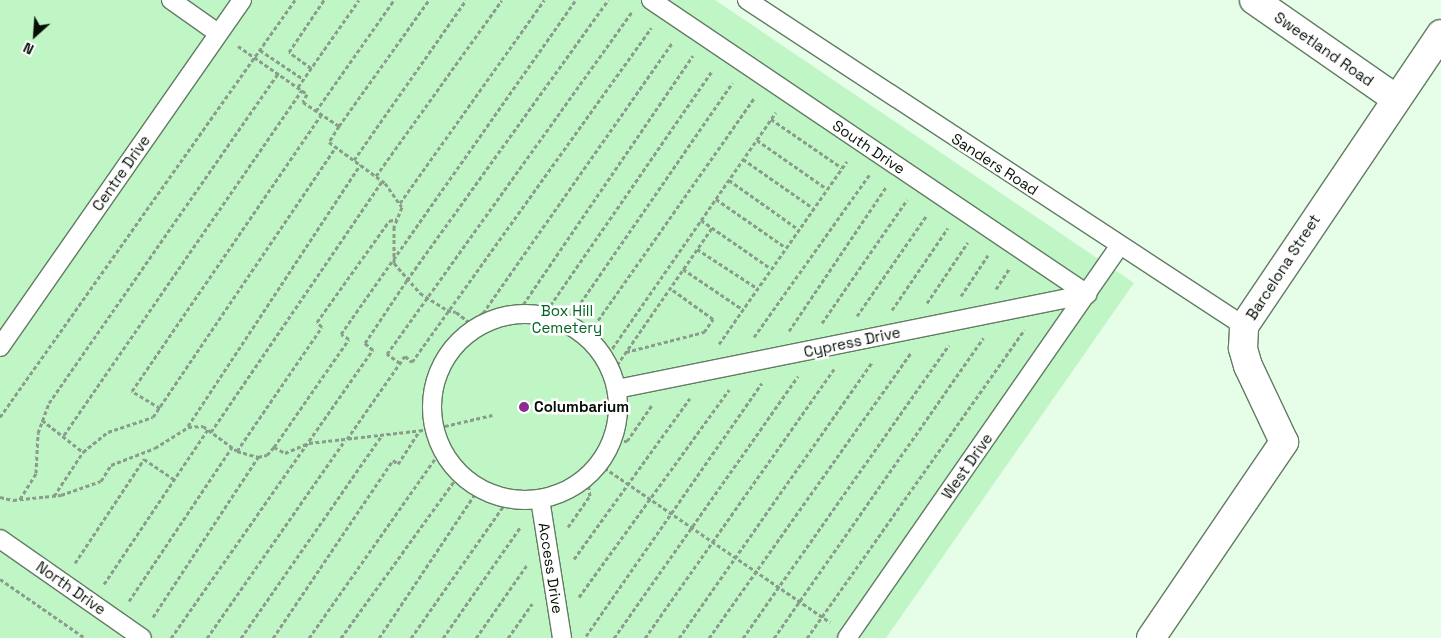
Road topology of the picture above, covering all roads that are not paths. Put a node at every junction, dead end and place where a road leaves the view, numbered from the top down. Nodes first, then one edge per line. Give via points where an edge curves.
1 (171, 0) edge
2 (242, 0) edge
3 (747, 0) edge
4 (1254, 0) edge
5 (658, 4) edge
6 (218, 34) junction
7 (1441, 34) edge
8 (1395, 98) junction
9 (1119, 246) junction
10 (1087, 294) junction
11 (1244, 326) junction
12 (0, 347) edge
13 (611, 374) junction
14 (540, 499) junction
15 (0, 539) edge
16 (561, 631) edge
17 (848, 636) edge
18 (141, 638) edge
19 (1151, 638) edge

1 - 6 lane
2 - 6 lane, Centre Drive
3 - 9 lane, Sanders Road
4 - 8 street, Sweetland Road
5 - 10 lane, South Drive
6 - 12 lane, Centre Drive
7 - 8 street, Barcelona Street
8 - 11 street, Barcelona Street
9 - 10 lane, West Drive
9 - 11 lane, Sanders Road
10 - 13 lane, Cypress Drive via 672,378
10 - 17 lane, West Drive
11 - 19 street, Barcelona Street via 1243,348 1248,366 1284,442
13 - 14 lane via 618,419 611,441 593,470 568,490
13 - 14 lane via 587,336 543,316 503,316 472,325 443,362 434,384 427,429 460,473 479,488 509,498
14 - 16 lane, Access Drive
15 - 18 lane, North Drive

